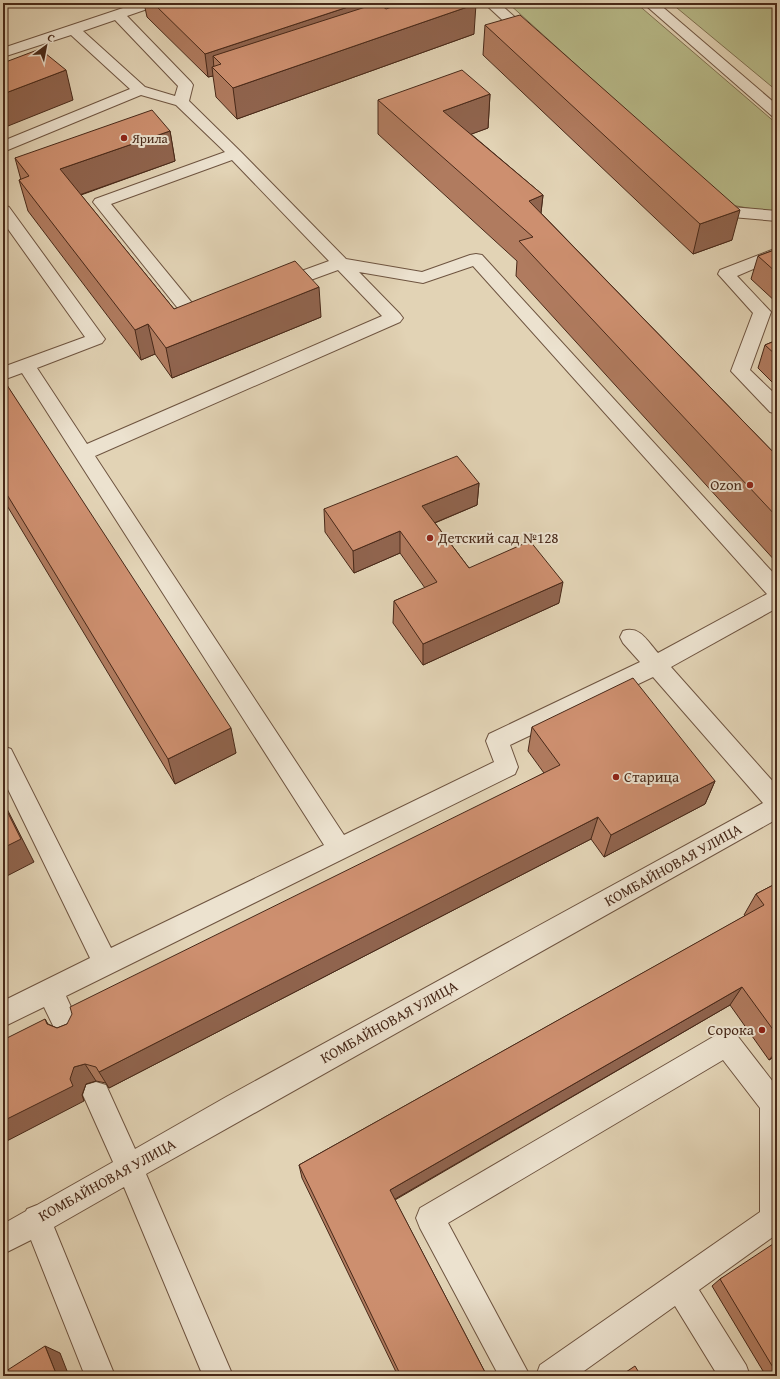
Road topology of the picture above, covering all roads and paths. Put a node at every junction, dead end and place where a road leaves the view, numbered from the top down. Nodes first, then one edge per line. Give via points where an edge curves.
1 (151, 3) edge
2 (491, 3) edge
3 (650, 3) edge
4 (117, 14) junction
5 (73, 29) junction
6 (544, 50) edge
7 (3, 53) edge
8 (140, 90) junction
9 (181, 102) junction
10 (777, 113) edge
11 (3, 147) edge
12 (235, 154) junction
13 (702, 191) edge
14 (3, 210) edge
15 (777, 216) edge
16 (777, 253) edge
17 (341, 263) junction
18 (268, 290) edge
19 (224, 306) edge
20 (26, 366) junction
21 (3, 374) edge
22 (777, 407) edge
23 (83, 453) junction
24 (777, 591) edge
25 (777, 598) edge
26 (631, 637) dead end
27 (656, 665) junction
28 (3, 756) edge
29 (777, 802) edge
30 (777, 807) edge
31 (340, 849) junction
32 (106, 964) junction
33 (50, 991) junction
34 (3, 1014) edge
35 (69, 1031) edge
36 (96, 1095) edge
37 (775, 1103) edge
38 (130, 1168) junction
39 (37, 1219) junction
40 (3, 1240) edge
41 (679, 1285) junction
42 (100, 1376) edge
43 (218, 1376) edge
44 (515, 1376) edge
45 (551, 1376) edge
46 (735, 1376) edge

1 - 4 street
2 - 6 street
3 - 10 street
4 - 5 street
4 - 9 street via 186,85
5 - 7 street
5 - 8 street
8 - 9 street
8 - 11 street
9 - 12 street
12 - 17 street
12 - 19 street via 101,202 194,317
13 - 15 street via 726,212
14 - 20 street via 96,340
16 - 22 street via 726,274 762,312 740,371
17 - 18 street
17 - 23 street via 394,318
17 - 24 street via 423,278 476,259
20 - 21 street
20 - 23 street
23 - 31 street
25 - 27 street
26 - 27 street
27 - 29 street
27 - 31 street via 497,741 507,767
28 - 32 street
30 - 38 street, КОМБАЙНОВАЯ УЛИЦА
31 - 32 street
32 - 33 street
33 - 34 street
33 - 35 street
36 - 38 street
37 - 41 street via 774,1219
37 - 44 street via 727,1043 430,1218
38 - 39 street, КОМБАЙНОВАЯ УЛИЦА
38 - 43 street
39 - 40 street, КОМБАЙНОВАЯ УЛИЦА
39 - 42 street
41 - 45 street
41 - 46 street

